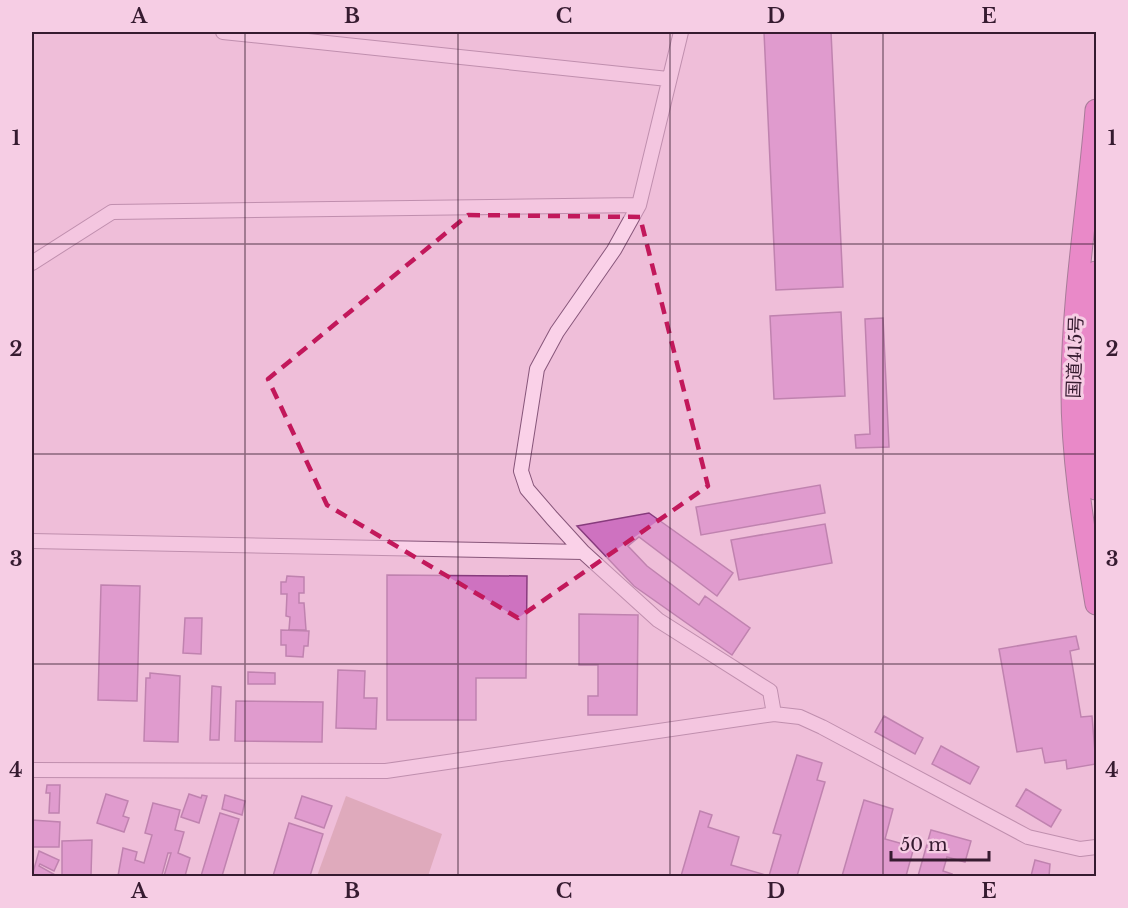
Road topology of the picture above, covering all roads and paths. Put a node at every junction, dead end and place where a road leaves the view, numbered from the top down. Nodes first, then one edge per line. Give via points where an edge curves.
1 (223, 32) edge
2 (681, 32) edge
3 (668, 79) junction
4 (1096, 110) edge
5 (639, 205) junction
6 (32, 263) edge
7 (1096, 272) edge
8 (1087, 339) edge
9 (1096, 489) edge
10 (32, 541) edge
11 (583, 552) junction
12 (1096, 604) edge
13 (774, 714) junction
14 (32, 770) edge
15 (1096, 847) edge

1 - 3 street
2 - 3 street
3 - 5 street
4 - 8 highway, 国道415号
5 - 6 street via 112,212
5 - 11 street via 537,369 520,471 527,489
7 - 8 highway, 国道415号
8 - 9 highway, 国道415号
8 - 12 highway, 国道415号 via 1072,386 1081,513
10 - 11 street
11 - 13 street via 658,620 770,692
13 - 14 street via 386,771
13 - 15 street via 800,717 822,727 1028,837 1080,849

